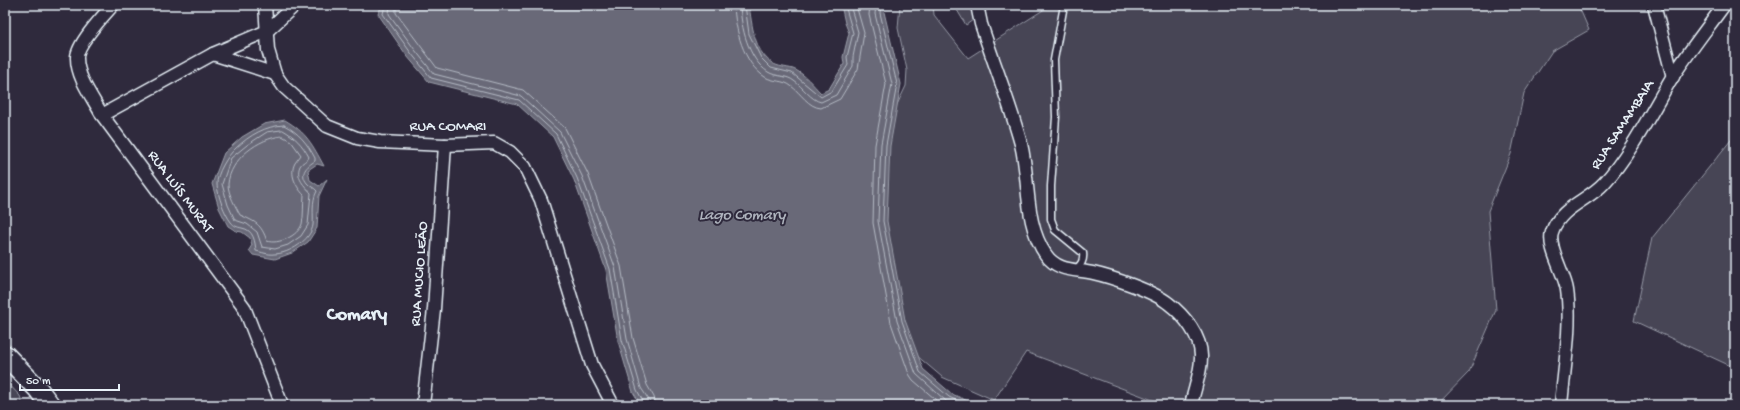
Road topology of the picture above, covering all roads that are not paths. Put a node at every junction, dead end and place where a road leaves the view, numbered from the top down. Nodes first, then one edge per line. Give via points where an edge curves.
1 (113, 5) edge
2 (265, 5) edge
3 (295, 5) edge
4 (977, 5) edge
5 (1064, 5) edge
6 (1654, 5) edge
7 (1724, 5) edge
8 (267, 31) junction
9 (213, 54) junction
10 (275, 74) junction
11 (1673, 77) junction
12 (102, 115) junction
13 (445, 145) junction
14 (1074, 271) junction
15 (5, 355) edge
16 (50, 405) edge
17 (282, 405) edge
18 (423, 405) edge
19 (613, 405) edge
20 (1191, 405) edge
21 (1561, 405) edge

1 - 12 street, RUA LUÍS MURAT via 83,43 76,58 85,84
2 - 8 street, RUA COMARI
3 - 8 street
4 - 14 street via 1021,146 1033,224 1038,239 1047,256 1057,266
5 - 14 lane via 1054,60 1056,117 1051,220 1055,230 1083,253 1081,266
6 - 11 street
7 - 11 street, RUA SAMAMBAIA
8 - 9 street
8 - 10 street, RUA COMARI via 270,63
9 - 10 street
9 - 12 street
10 - 13 street, RUA COMARI via 302,105 338,132 380,142
11 - 21 street, RUA SAMAMBAIA via 1620,162 1603,184 1568,210 1552,233 1552,247 1567,291 1568,320
12 - 17 street, RUA LUÍS MURAT via 244,307
13 - 18 street, RUA MUCIO LEÃO via 434,310
13 - 19 street, RUA COMARI via 494,144 510,152 525,167 540,200 592,365
14 - 20 street via 1092,273 1143,290 1168,302 1181,315 1193,329 1199,343 1201,358
15 - 16 main road

